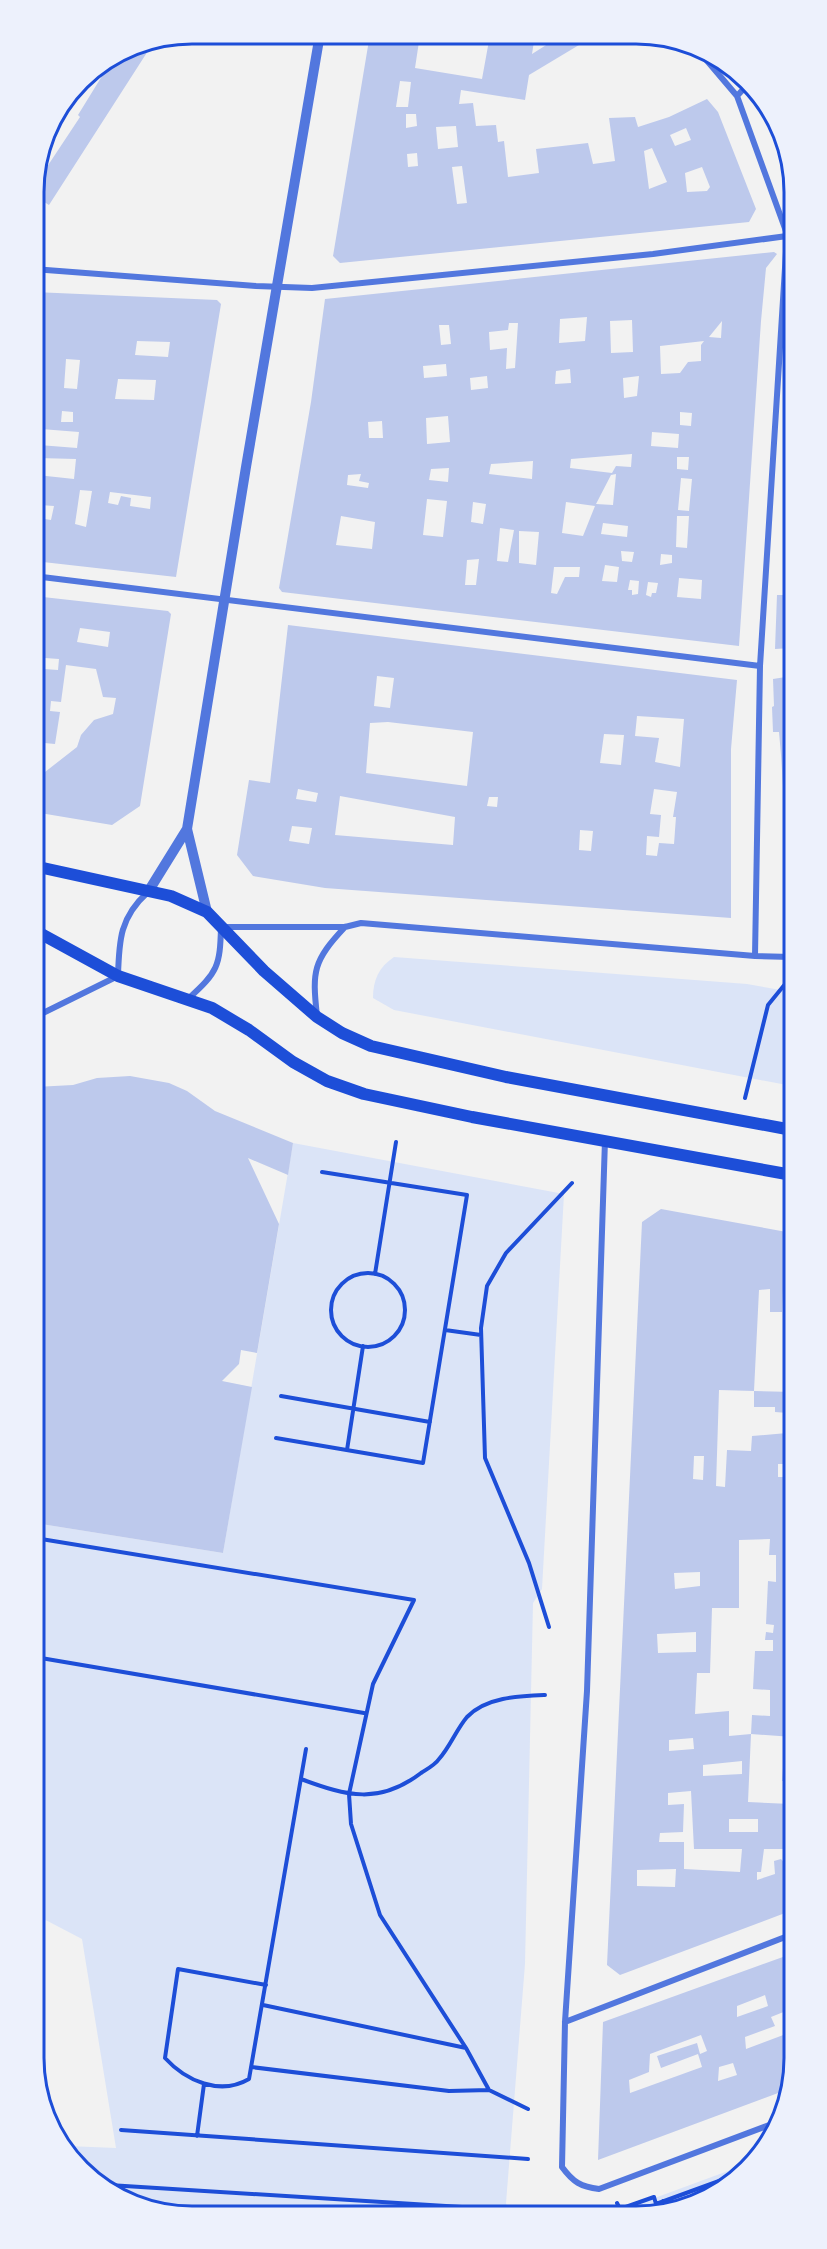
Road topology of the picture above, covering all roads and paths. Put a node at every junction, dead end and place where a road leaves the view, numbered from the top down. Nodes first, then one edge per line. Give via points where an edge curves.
1 (318, 44) edge
2 (708, 62) edge
3 (742, 90) edge
4 (737, 96) junction
5 (784, 228) edge
6 (784, 236) edge
7 (44, 270) edge
8 (784, 285) edge
9 (276, 288) junction
10 (44, 577) edge
11 (225, 599) junction
12 (760, 666) junction
13 (187, 829) junction
14 (44, 868) edge
15 (148, 892) junction
16 (207, 912) junction
17 (221, 927) junction
18 (345, 927) junction
19 (44, 935) edge
20 (755, 956) junction
21 (784, 957) edge
22 (118, 976) junction
23 (784, 986) edge
24 (188, 999) junction
25 (44, 1012) edge
26 (317, 1017) junction
27 (748, 1083) dead end
28 (784, 1128) edge
29 (605, 1140) junction
30 (396, 1142) dead end
31 (322, 1172) dead end
32 (783, 1173) edge
33 (389, 1183) junction
34 (572, 1183) dead end
35 (375, 1274) junction
36 (445, 1330) junction
37 (481, 1335) junction
38 (363, 1346) junction
39 (281, 1396) dead end
40 (353, 1409) junction
41 (430, 1422) junction
42 (276, 1438) dead end
43 (347, 1450) junction
44 (44, 1539) edge
45 (549, 1627) dead end
46 (44, 1659) edge
47 (545, 1695) dead end
48 (364, 1713) junction
49 (306, 1749) dead end
50 (301, 1779) junction
51 (349, 1794) junction
52 (783, 1938) edge
53 (266, 1985) junction
54 (263, 2005) junction
55 (565, 2022) junction
56 (466, 2048) junction
57 (251, 2067) junction
58 (204, 2084) junction
59 (489, 2090) junction
60 (528, 2109) dead end
61 (766, 2126) edge
62 (121, 2130) dead end
63 (197, 2136) junction
64 (528, 2159) dead end
65 (717, 2182) edge
66 (118, 2187) edge
67 (663, 2201) joint
68 (657, 2204) edge
69 (658, 2204) edge
70 (443, 2206) edge
71 (627, 2206) edge

1 - 9 street
2 - 4 street
3 - 4 street
4 - 5 street
6 - 9 street via 653,254 312,288
7 - 9 street
8 - 12 street
9 - 11 street
10 - 11 street
11 - 12 street
11 - 13 street
12 - 20 street
13 - 15 street
13 - 16 street
14 - 15 main road
15 - 16 main road via 171,896
15 - 22 street via 133,906 122,929
16 - 17 main road
17 - 18 street
17 - 24 street via 220,961 208,981
17 - 26 main road
18 - 20 street via 361,923
18 - 26 street via 318,963 313,980
19 - 22 main road
20 - 21 street
22 - 24 main road
22 - 25 street
23 - 27 path via 768,1005
24 - 29 main road via 212,1008 327,1081 364,1094
26 - 28 main road via 371,1046 506,1077
29 - 32 main road
29 - 55 street via 587,1691
30 - 33 path
31 - 33 path
33 - 35 path
33 - 36 path via 467,1195
34 - 37 path via 506,1253 487,1286
35 - 38 path via 395,1285 402,1295 404,1318 392,1338 382,1344
35 - 38 path via 351,1278 341,1286 332,1309 339,1332 348,1341
36 - 37 path
36 - 41 path
37 - 45 path via 485,1458 529,1563
38 - 40 path
39 - 40 path
40 - 41 path
40 - 43 path
41 - 43 path via 423,1463
42 - 43 path
44 - 48 path via 414,1600 373,1684
46 - 48 path
47 - 51 path via 514,1696 489,1704 468,1716 439,1760 410,1782 381,1795
48 - 51 path
49 - 50 path
50 - 51 path
50 - 53 path
51 - 56 path via 351,1824 380,1914
52 - 55 street
53 - 54 path
53 - 58 path via 178,1969 165,2058
54 - 56 path
54 - 57 path
55 - 61 street via 560,2151 562,2167 584,2187 599,2189
56 - 59 path
57 - 58 path via 249,2079 238,2085
57 - 59 path via 449,2091
58 - 63 path
59 - 60 path
62 - 63 path
63 - 64 path
65 - 67 path
66 - 70 path
67 - 69 path
68 - 71 path via 654,2197

